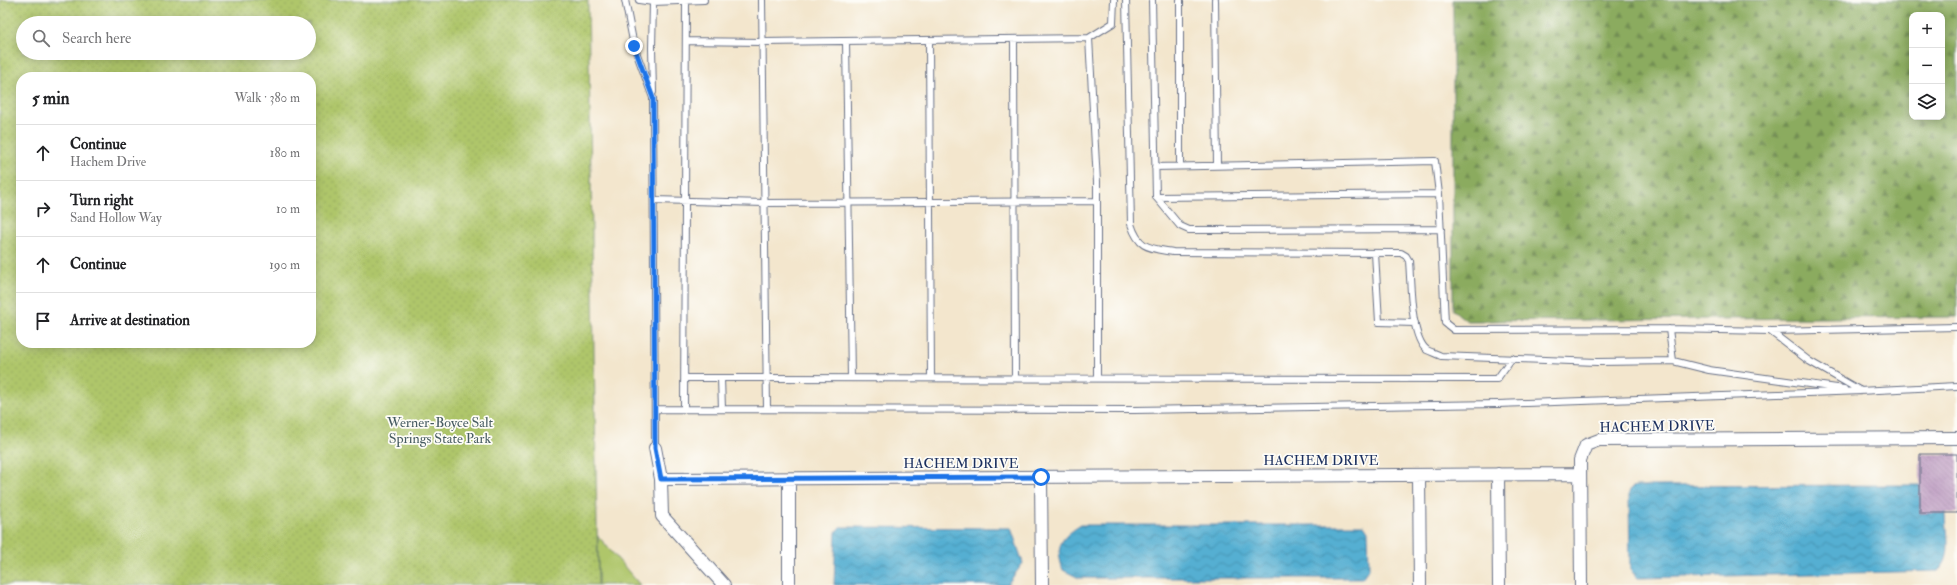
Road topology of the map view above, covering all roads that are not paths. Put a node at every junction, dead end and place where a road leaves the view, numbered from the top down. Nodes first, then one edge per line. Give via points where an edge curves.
1 (625, 0) edge
2 (638, 0) edge
3 (704, 0) edge
4 (762, 0) edge
5 (1114, 0) edge
6 (1126, 0) edge
7 (1152, 0) edge
8 (1180, 0) edge
9 (1215, 0) edge
10 (686, 1) edge
11 (653, 2) junction
12 (1089, 38) junction
13 (1014, 39) junction
14 (686, 40) junction
15 (846, 40) junction
16 (929, 40) junction
17 (762, 42) junction
18 (653, 98) junction
19 (1217, 165) junction
20 (1180, 166) junction
21 (1155, 167) junction
22 (1439, 194) junction
23 (1156, 197) junction
24 (654, 200) junction
25 (1097, 201) junction
26 (685, 202) junction
27 (849, 202) junction
28 (930, 202) junction
29 (1014, 202) junction
30 (764, 203) junction
31 (1441, 229) junction
32 (1375, 253) junction
33 (1415, 323) junction
34 (1957, 327) edge
35 (1669, 329) junction
36 (1770, 331) junction
37 (1512, 358) junction
38 (1673, 362) junction
39 (684, 378) junction
40 (721, 378) junction
41 (766, 378) junction
42 (851, 378) junction
43 (931, 378) junction
44 (1015, 378) junction
45 (1097, 378) junction
46 (1957, 386) edge
47 (1862, 391) junction
48 (655, 409) junction
49 (684, 409) junction
50 (722, 409) junction
51 (767, 409) junction
52 (1957, 438) edge
53 (655, 448) joint
54 (1498, 474) junction
55 (1580, 474) junction
56 (1419, 475) junction
57 (1041, 477) junction
58 (661, 479) junction
59 (789, 479) junction
60 (724, 585) edge
61 (789, 585) edge
62 (1042, 585) edge
63 (1420, 585) edge
64 (1499, 585) edge
65 (1581, 585) edge

1 - 18 lane via 634,46
2 - 11 lane
3 - 10 lane
4 - 17 lane
5 - 12 lane via 1113,23
6 - 32 lane via 1131,224 1136,239 1151,249 1173,252
7 - 21 lane
8 - 20 lane
9 - 19 lane
10 - 11 lane
10 - 14 lane
11 - 18 lane
12 - 13 lane
12 - 25 lane
13 - 16 lane
13 - 29 lane
14 - 17 lane
14 - 26 lane
15 - 16 lane
15 - 17 lane
15 - 27 lane
16 - 28 lane
17 - 30 lane
18 - 24 lane
19 - 20 lane
19 - 22 lane via 1435,161
20 - 21 lane
21 - 23 lane
22 - 23 lane
22 - 31 lane
23 - 31 lane via 1180,226 1189,230
24 - 26 lane
24 - 48 lane
25 - 29 lane
25 - 45 lane
26 - 30 lane
26 - 39 lane
27 - 28 lane
27 - 30 lane
27 - 42 lane
28 - 29 lane
28 - 43 lane
29 - 44 lane
30 - 41 lane
31 - 35 lane via 1445,323 1454,330
32 - 33 lane via 1401,253 1409,261
32 - 33 lane via 1379,322
33 - 37 lane via 1418,339 1427,349 1441,356
34 - 36 lane
35 - 36 lane
35 - 38 lane
36 - 47 lane via 1809,361
37 - 38 lane
37 - 45 lane via 1497,378
38 - 47 lane via 1709,370
39 - 40 lane
39 - 49 lane
40 - 41 lane
40 - 50 lane
41 - 42 lane
41 - 51 lane
42 - 43 lane
43 - 44 lane
44 - 45 lane
46 - 47 lane
47 - 51 lane via 1498,404 1134,410
48 - 49 lane
48 - 53 lane
49 - 50 lane
50 - 51 lane
52 - 55 street, HACHEM DRIVE via 1598,440 1586,445 1580,460
53 - 58 street
54 - 55 street, HACHEM DRIVE
54 - 56 street, HACHEM DRIVE
54 - 64 street
55 - 65 street
56 - 57 street, HACHEM DRIVE
56 - 63 street
57 - 59 street, HACHEM DRIVE
57 - 62 street
58 - 59 street, HACHEM DRIVE
58 - 60 street via 662,516
59 - 61 street

